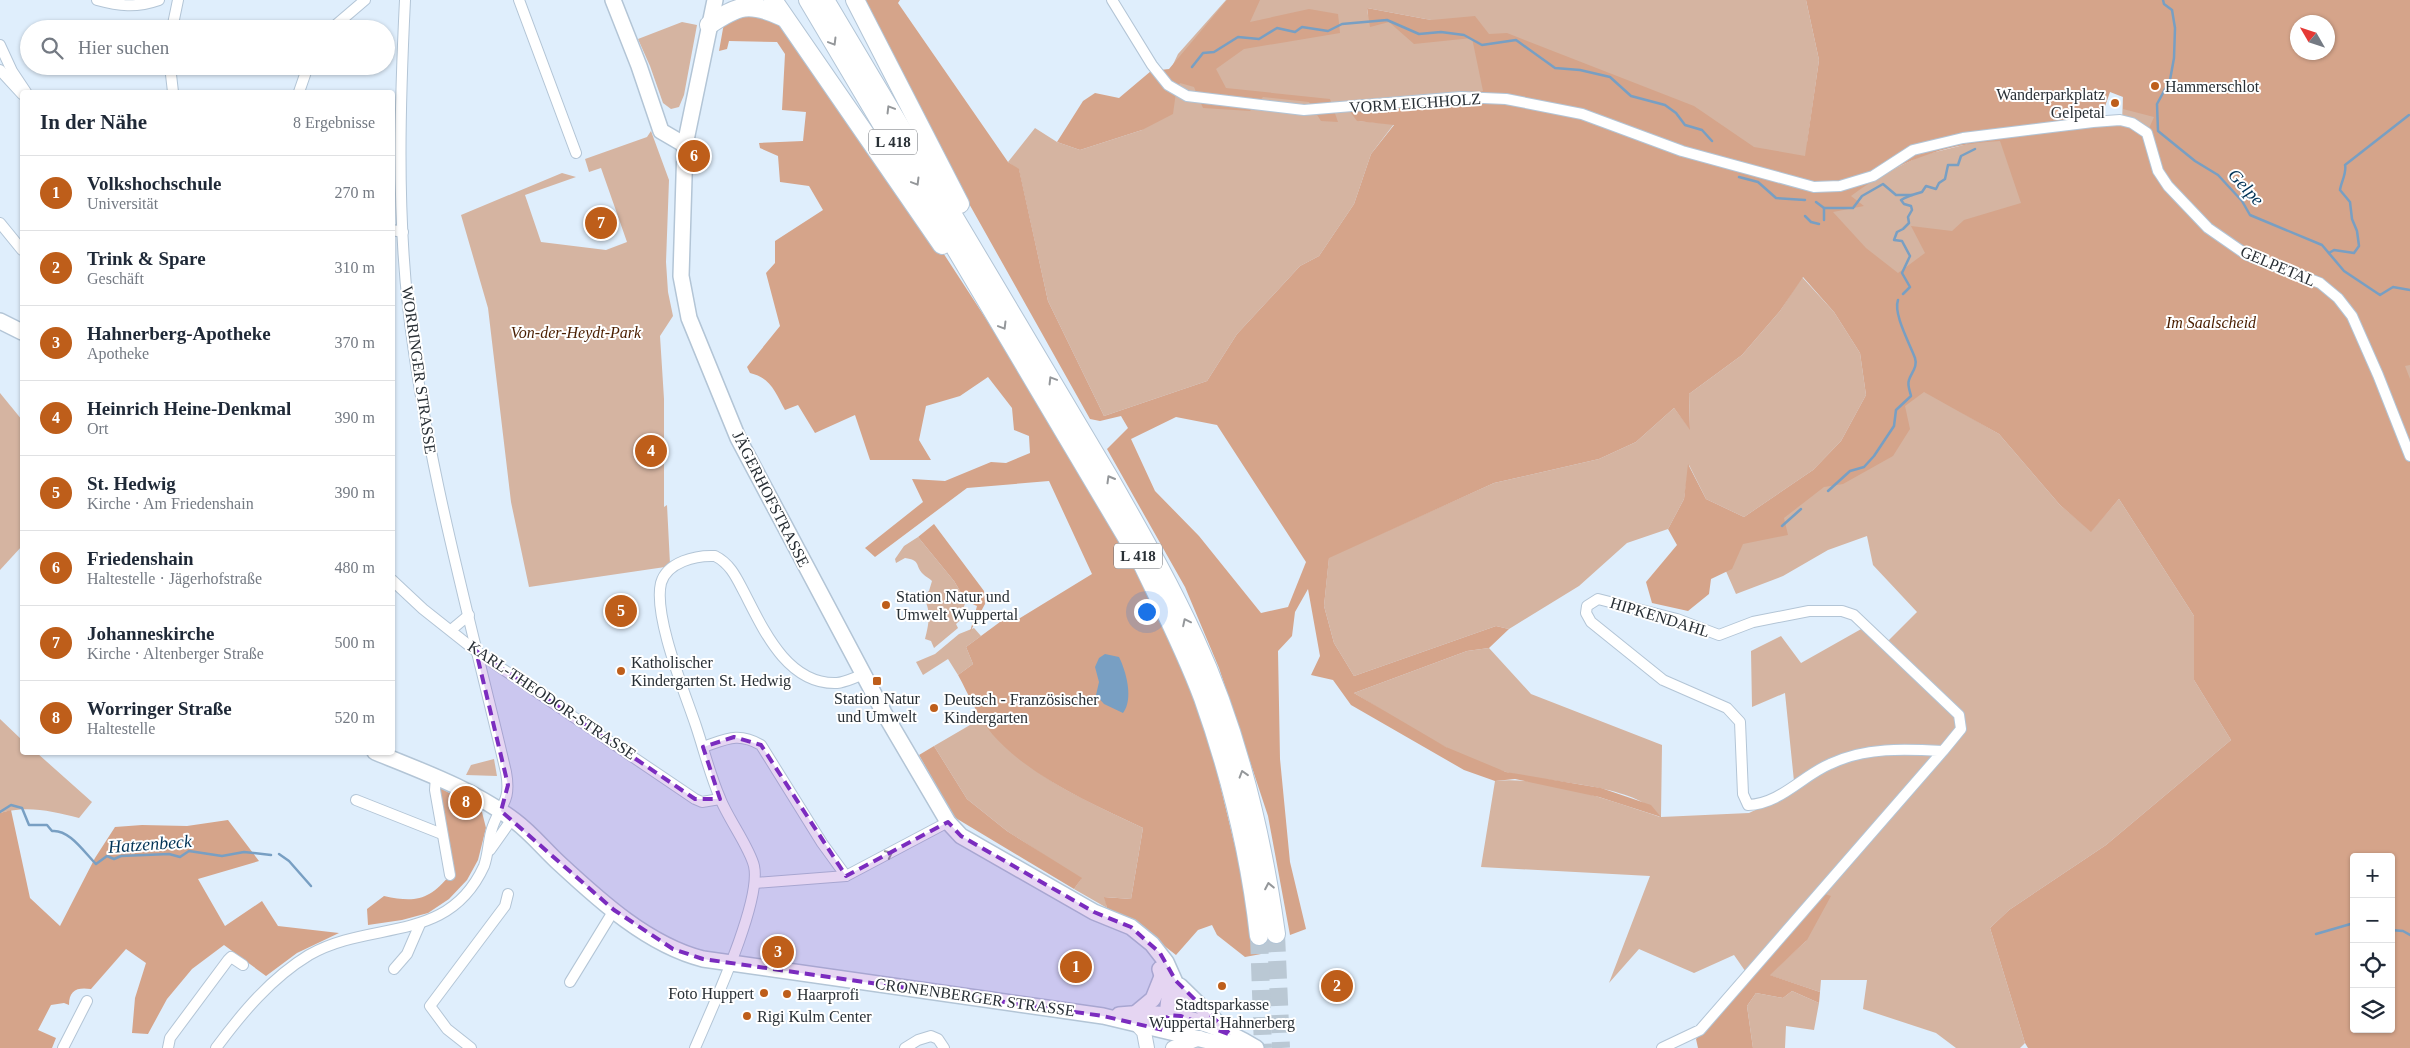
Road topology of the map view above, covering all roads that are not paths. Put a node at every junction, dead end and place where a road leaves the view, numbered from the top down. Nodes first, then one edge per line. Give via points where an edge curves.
1 (97, 0) edge
2 (158, 0) edge
3 (178, 0) edge
4 (365, 0) edge
5 (405, 0) edge
6 (519, 0) edge
7 (614, 0) edge
8 (715, 0) edge
9 (773, 0) edge
10 (808, 0) edge
11 (825, 0) edge
12 (856, 0) edge
13 (1112, 0) edge
14 (783, 17) junction
15 (174, 20) edge
16 (342, 20) edge
17 (709, 25) junction
18 (0, 44) edge
19 (0, 70) edge
20 (171, 75) edge
21 (305, 75) edge
22 (20, 90) edge
23 (22, 90) edge
24 (173, 90) edge
25 (300, 90) edge
26 (685, 145) junction
27 (576, 153) dead end
28 (1873, 176) joint
29 (0, 223) edge
30 (398, 231) edge
31 (20, 248) edge
32 (982, 278) junction
33 (0, 321) edge
34 (20, 331) edge
35 (2410, 456) edge
36 (395, 583) edge
37 (469, 616) junction
38 (451, 630) junction
39 (476, 651) junction
40 (863, 675) junction
41 (703, 747) junction
42 (1944, 751) junction
43 (383, 755) edge
44 (436, 776) junction
45 (720, 799) junction
46 (356, 800) dead end
47 (507, 815) junction
48 (948, 822) junction
49 (442, 834) junction
50 (450, 875) dead end
51 (846, 876) junction
52 (755, 883) junction
53 (508, 894) dead end
54 (614, 910) junction
55 (420, 924) junction
56 (1276, 934) tunnel mouth
57 (1259, 936) tunnel mouth
58 (730, 962) junction
59 (243, 965) dead end
60 (394, 969) dead end
61 (1169, 977) junction
62 (570, 982) dead end
63 (87, 1001) dead end
64 (1136, 1018) junction
65 (1170, 1028) edge
66 (1234, 1042) edge
67 (63, 1048) edge
68 (168, 1048) edge
69 (216, 1048) edge
70 (471, 1048) edge
71 (695, 1048) edge
72 (905, 1048) edge
73 (944, 1048) edge
74 (1149, 1048) edge
75 (1256, 1048) edge
76 (1662, 1048) edge

1 - 2 street via 134,7
3 - 15 street
4 - 16 street
5 - 30 street, WORRINGER STRASSE
6 - 27 street
7 - 26 main road via 661,131
8 - 17 main road, JÄGERHOFSTRASSE
9 - 14 highway
10 -> 32 highway, L 418
32 -> 11 highway, L 418
12 - 32 highway via 966,216
13 - 28 street, VORM EICHHOLZ via 1152,66 1168,85 1187,96 1304,110 1461,97 1506,99 1582,114 1682,151 1814,187 1840,186
14 - 17 highway via 747,6 731,10
14 - 32 highway via 948,254
17 - 26 main road, JÄGERHOFSTRASSE
18 - 23 street
19 - 22 street
20 - 24 street
21 - 25 street
26 - 40 main road, JÄGERHOFSTRASSE via 681,276 689,318 738,438
28 - 35 street, GELPETAL via 1913,150 1963,138 2093,122 2120,120 2136,124 2148,135 2162,177 2184,206 2208,228 2246,255 2320,283 2338,298 2352,316
29 - 31 street
30 - 37 street, WORRINGER STRASSE via 433,461
56 -> 32 highway, L 418 via 1262,849 1248,792 1196,640 1149,547
32 -> 57 highway, L 418 via 1142,562 1182,647 1203,698 1232,797
33 - 34 main road
36 - 38 street, KARL-THEODOR-STRASSE
37 - 38 street
37 - 39 street, WORRINGER STRASSE
38 - 39 street, KARL-THEODOR-STRASSE
39 - 45 street, KARL-THEODOR-STRASSE via 695,799 702,802
39 - 47 street, WORRINGER STRASSE via 508,785
40 - 41 street via 839,683 824,682 795,669 770,642 731,568 723,560 702,556 682,562 663,577 662,614
40 - 48 main road, JÄGERHOFSTRASSE
41 - 45 street
41 - 51 street via 734,737 749,738 762,745
42 - 42 street, HIPKENDAHL via 1900,749 1858,754 1830,764 1774,799 1748,805 1743,794 1740,722 1726,708 1663,680 1591,622 1586,613 1587,606 1598,599 1677,619 1719,635 1753,622 1809,611 1842,611 1854,615 1959,715 1961,729
42 - 76 street, HIPKENDAHL via 1700,1030
43 - 44 main road, CRONENBERGER STRASSE
44 - 47 main road, CRONENBERGER STRASSE via 460,786
44 - 49 street
45 - 52 street via 754,865
46 - 49 street
47 - 54 main road, CRONENBERGER STRASSE
47 - 55 street, WORRINGER STRASSE via 491,832 488,853 474,882 460,901 443,914
51 -> 48 street
48 - 61 main road, JÄGERHOFSTRASSE via 961,836 1094,912 1100,920 1148,951
49 - 50 street
51 - 52 street
52 - 58 street
53 - 70 street via 505,906 430,1006 447,1029
54 - 58 main road, CRONENBERGER STRASSE via 673,949 703,959
54 - 62 street
55 - 60 street via 407,954
55 - 69 street, WORRINGER STRASSE via 337,942 311,954 274,980
58 - 64 main road, CRONENBERGER STRASSE via 1110,1017
58 - 71 street
59 - 68 street via 231,957 228,960 170,1038
61 - 64 main road
61 - 65 main road, JÄGERHOFSTRASSE
61 - 66 main road
63 - 67 street
64 - 65 main road, CRONENBERGER STRASSE
64 - 74 street
65 - 66 main road via 1200,1038
65 - 66 main road via 1196,1021
65 - 74 street
66 - 75 main road
72 - 73 street via 931,1036 938,1039

